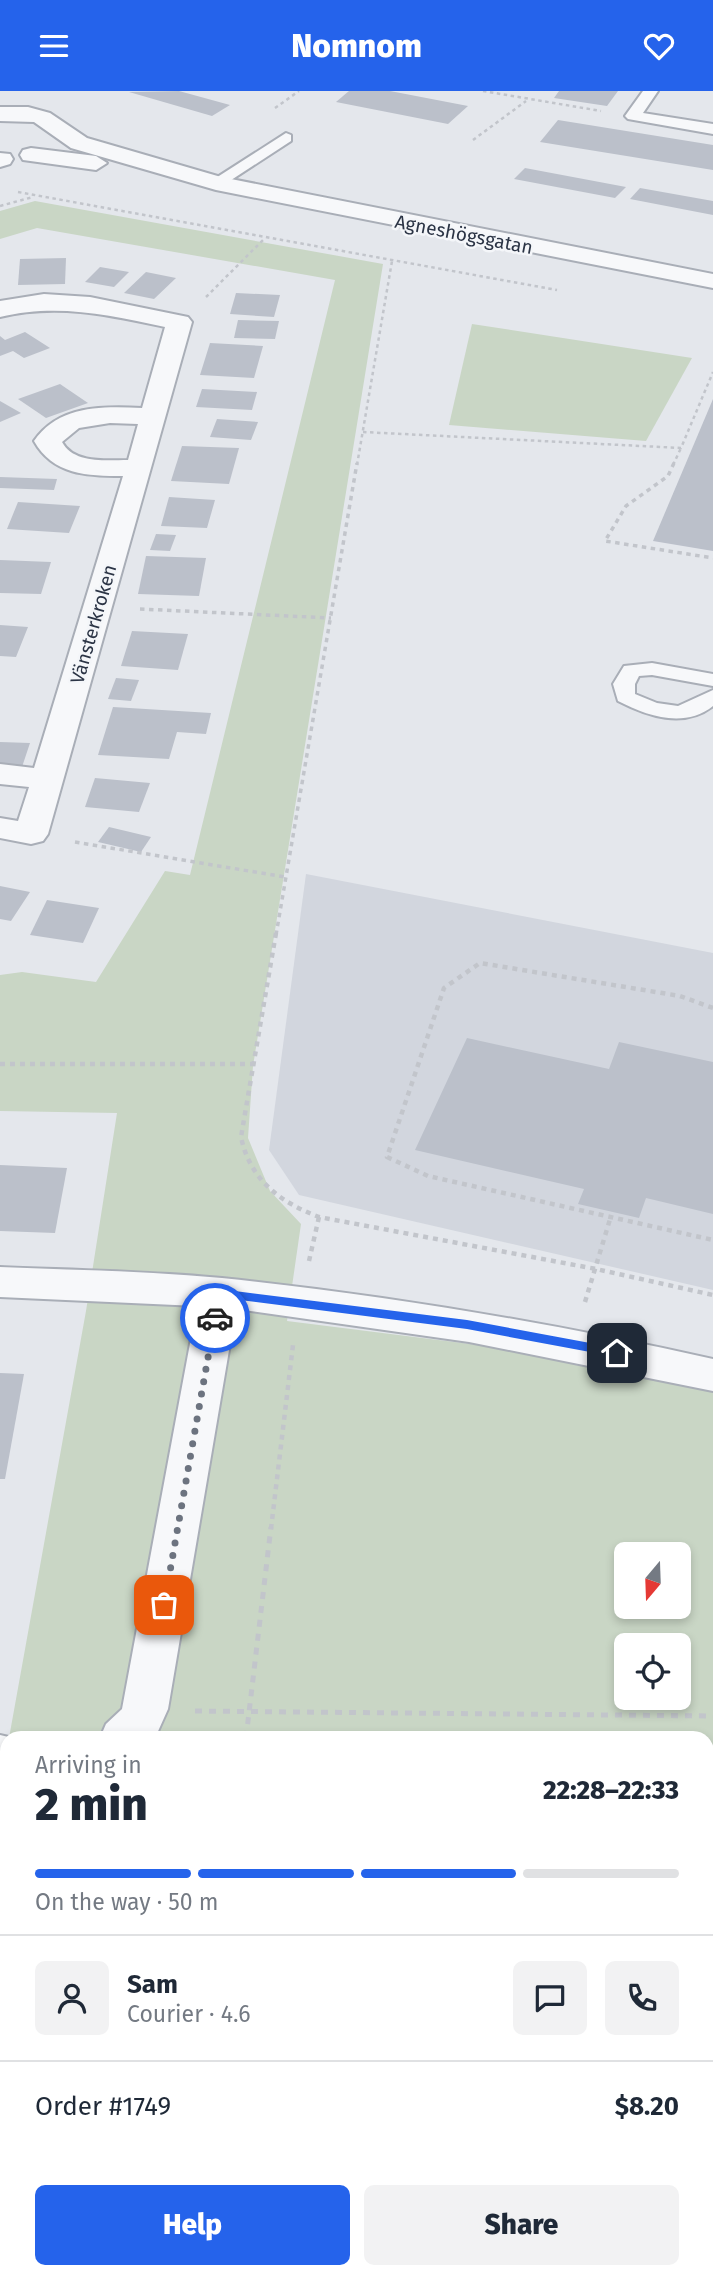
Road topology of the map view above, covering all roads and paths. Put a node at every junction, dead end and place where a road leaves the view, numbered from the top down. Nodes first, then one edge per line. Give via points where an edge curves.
1 (483, 91) edge
2 (651, 91) edge
3 (527, 100) junction
4 (0, 114) edge
5 (632, 116) junction
6 (713, 128) edge
7 (61, 135) junction
8 (286, 138) dead end
9 (473, 140) dead end
10 (31, 155) junction
11 (1, 159) edge
12 (216, 183) junction
13 (34, 196) dead end
14 (265, 238) junction
15 (392, 261) junction
16 (713, 281) edge
17 (568, 292) dead end
18 (0, 310) edge
19 (179, 321) junction
20 (713, 372) edge
21 (153, 417) junction
22 (363, 432) junction
23 (681, 448) junction
24 (139, 468) junction
25 (713, 558) edge
26 (97, 607) junction
27 (331, 618) junction
28 (713, 680) edge
29 (713, 696) edge
30 (0, 774) edge
31 (47, 779) junction
32 (15, 831) edge
33 (285, 877) junction
34 (713, 1008) edge
35 (0, 1064) edge
36 (254, 1064) junction
37 (611, 1216) junction
38 (320, 1217) junction
39 (713, 1240) edge
40 (596, 1269) junction
41 (0, 1282) edge
42 (219, 1293) junction
43 (713, 1295) edge
44 (299, 1303) junction
45 (572, 1343) junction
46 (713, 1375) edge
47 (248, 1712) junction
48 (713, 1716) edge
49 (130, 1731) edge
50 (247, 1731) edge

1 - 3 path
2 - 5 lane
3 - 5 path
3 - 9 path
4 - 7 street, Agneshögsgatan via 48,120
5 - 6 lane
7 - 10 street, Agneshögsgatan via 52,147
7 - 12 street, Agneshögsgatan
8 - 12 lane
10 - 11 street, Agneshögsgatan
10 - 12 street, Agneshögsgatan
12 - 16 street, Agneshögsgatan via 400,223
13 - 14 path
14 - 15 path
14 - 19 path
15 - 17 path
15 - 22 path
18 - 19 street via 32,303 77,303
19 - 21 street, Vänsterkroken
20 - 23 path
21 - 24 street, Vänsterkroken
21 - 24 street via 92,416 56,429 48,440 52,451 65,461
22 - 23 path
22 - 27 path
23 - 25 path via 668,476 626,506 605,541
24 - 26 street, Vänsterkroken
26 - 27 path
26 - 31 street, Vänsterkroken
27 - 33 path
28 - 29 lane via 652,669 631,670 624,684 625,697 668,711 693,711
30 - 31 street
31 - 32 street, Vänsterkroken
32 - 33 path
33 - 36 path
34 - 37 path via 680,996 480,963 444,988 387,1157 428,1176
35 - 36 path
36 - 38 path via 241,1137 243,1156 257,1179 280,1197
37 - 39 path
37 - 40 path
38 - 40 path
38 - 44 path
40 - 43 path
40 - 45 path
41 - 42 street
42 - 44 street
42 - 49 street via 145,1709
44 - 45 street via 467,1324
44 - 47 path
45 - 46 street
47 - 48 path
47 - 50 path

